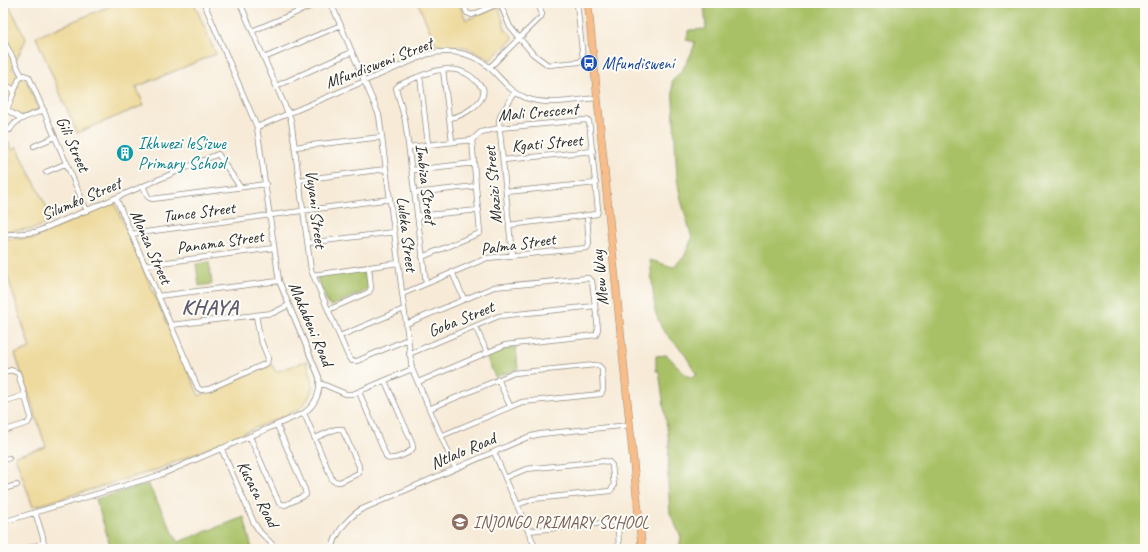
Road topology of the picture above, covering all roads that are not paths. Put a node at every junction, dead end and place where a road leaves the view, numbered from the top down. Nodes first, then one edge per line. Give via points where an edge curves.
1 (204, 3) edge
2 (242, 3) edge
3 (319, 3) edge
4 (331, 3) edge
5 (464, 3) edge
6 (500, 3) edge
7 (538, 3) edge
8 (577, 3) edge
9 (588, 3) edge
10 (341, 25) junction
11 (252, 31) junction
12 (520, 38) junction
13 (3, 39) edge
14 (352, 52) junction
15 (264, 58) junction
16 (489, 68) junction
17 (443, 70) junction
18 (22, 76) junction
19 (420, 76) junction
20 (365, 81) junction
21 (3, 83) edge
22 (276, 86) junction
23 (14, 90) junction
24 (515, 93) junction
25 (597, 98) junction
26 (44, 110) junction
27 (288, 114) junction
28 (449, 118) junction
29 (22, 119) junction
30 (258, 127) junction
31 (500, 128) junction
32 (10, 130) dead end
33 (55, 137) junction
34 (382, 137) junction
35 (472, 140) junction
36 (452, 141) junction
37 (428, 144) junction
38 (34, 146) dead end
39 (295, 147) junction
40 (409, 147) junction
41 (593, 151) junction
42 (503, 160) junction
43 (66, 163) junction
44 (474, 163) junction
45 (386, 169) junction
46 (412, 170) junction
47 (46, 172) dead end
48 (299, 180) junction
49 (596, 183) junction
50 (266, 184) junction
51 (143, 186) junction
52 (476, 186) junction
53 (240, 188) junction
54 (506, 192) junction
55 (415, 193) junction
56 (116, 198) junction
57 (390, 199) junction
58 (479, 210) junction
59 (87, 211) junction
60 (303, 212) junction
61 (270, 216) junction
62 (417, 216) junction
63 (587, 216) junction
64 (509, 225) junction
65 (394, 232) junction
66 (131, 234) junction
67 (3, 236) edge
68 (308, 243) junction
69 (274, 248) junction
70 (512, 256) junction
71 (422, 257) junction
72 (398, 263) junction
73 (145, 265) junction
74 (369, 268) junction
75 (452, 272) junction
76 (314, 275) junction
77 (279, 281) junction
78 (426, 283) junction
79 (402, 294) junction
80 (158, 296) junction
81 (464, 299) junction
82 (289, 305) junction
83 (595, 306) junction
84 (404, 309) junction
85 (328, 310) junction
86 (256, 315) junction
87 (406, 324) junction
88 (171, 325) junction
89 (475, 326) junction
90 (340, 336) junction
91 (408, 339) junction
92 (487, 352) junction
93 (409, 354) junction
94 (412, 369) junction
95 (3, 373) edge
96 (498, 379) junction
97 (385, 381) junction
98 (418, 382) junction
99 (320, 383) junction
100 (359, 392) junction
101 (24, 395) junction
102 (3, 402) edge
103 (510, 406) junction
104 (429, 409) junction
105 (304, 413) junction
106 (277, 425) junction
107 (630, 425) junction
108 (3, 431) edge
109 (441, 436) junction
110 (250, 437) junction
111 (315, 438) junction
112 (221, 448) junction
113 (494, 452) junction
114 (9, 458) dead end
115 (3, 460) edge
116 (455, 468) junction
117 (506, 478) junction
118 (18, 485) dead end
119 (3, 489) edge
120 (517, 505) junction
121 (35, 512) junction
122 (3, 522) edge
123 (528, 531) junction
124 (44, 543) junction
125 (24, 549) edge
126 (44, 549) edge
127 (277, 549) edge
128 (332, 549) edge
129 (536, 549) edge
130 (619, 549) edge
131 (642, 549) edge

1 - 30 street, Makabeni Road
2 - 11 street, Vuyani Street
3 - 11 street
4 - 10 street, Luleka Street
5 - 6 street via 467,13 472,15
6 - 12 street via 510,27
7 - 12 street via 542,16
8 - 12 street via 583,59 580,62 546,65
9 - 25 main road, Mew Way
10 - 14 street, Luleka Street
10 - 15 street
11 - 15 street, Vuyani Street
12 - 16 street
13 - 18 street
14 - 20 street, Luleka Street
14 - 22 street
15 - 22 street, Vuyani Street
16 - 20 street, Mfundisweni Street via 464,53 440,51
16 - 24 street, Mfundisweni Street
17 - 19 street
17 - 28 street
17 - 28 street via 452,69 468,75 484,91 476,105 457,117
18 - 23 street
18 - 26 street, Gili Street via 30,77
19 - 37 street
19 - 40 street, Imbiza Street via 396,88 404,110
20 - 27 street, Mfundisweni Street
20 - 34 street, Luleka Street via 379,115
21 - 23 street
22 - 27 street, Vuyani Street
23 - 29 street via 7,110
24 - 25 street, Mfundisweni Street via 546,102
24 - 31 street, Mazizi Street via 501,114
25 - 107 main road, Mew Way
26 - 29 street, Gili Street
26 - 33 street, Gili Street
27 - 30 street, Mfundisweni Street
27 - 39 street, Vuyani Street
28 - 36 street
29 - 32 street, Gili Street
30 - 50 street, Makabeni Road
31 - 35 street, Mali Crescent via 481,132
31 - 41 street, Mali Crescent via 585,120 589,122
31 - 42 street, Mazizi Street
33 - 38 street
33 - 43 street, Gili Street
34 - 39 street
34 - 45 street, Luleka Street
35 - 36 street, Mali Crescent
35 - 44 street
36 - 37 street, Mali Crescent
37 - 40 street, Mali Crescent
39 - 48 street, Vuyani Street
40 - 46 street, Imbiza Street
41 - 42 street, Kgati Street
41 - 49 street, Mali Crescent
42 - 54 street, Mazizi Street
43 - 47 street
43 - 59 street, Gili Street
44 - 46 street
44 - 52 street
45 - 48 street
45 - 57 street, Luleka Street
46 - 55 street, Imbiza Street
48 - 60 street, Vuyani Street
49 - 54 street
49 - 63 street, Mali Crescent via 598,212
50 - 53 street
50 - 61 street, Makabeni Road
51 - 53 street via 148,197 152,199
51 - 53 street, Silumko Street via 218,154
51 - 56 street, Silumko Street
52 - 55 street
52 - 58 street
54 - 64 street, Mazizi Street
55 - 62 street, Imbiza Street
56 - 59 street, Silumko Street
56 - 66 street, Monza Street
57 - 60 street, Tunce Street
57 - 65 street, Luleka Street
58 - 62 street
58 - 71 street via 480,233
59 - 67 street, Silumko Street via 36,232
60 - 61 street, Tunce Street
60 - 68 street, Vuyani Street
61 - 66 street, Tunce Street
61 - 69 street, Makabeni Road
62 - 71 street, Imbiza Street
63 - 64 street
63 - 70 street, Palma Street via 587,248
64 - 70 street, Mazizi Street
65 - 68 street
65 - 72 street, Luleka Street
66 - 73 street, Monza Street
68 - 76 street, Vuyani Street via 311,270
69 - 73 street, Panama Street
69 - 77 street, Makabeni Road
70 - 75 street, Palma Street via 483,259
71 - 78 street, Imbiza Street
72 - 74 street
72 - 79 street, Luleka Street
73 - 80 street, Monza Street
74 - 76 street
74 - 85 street via 369,292
75 - 78 street, Palma Street
75 - 81 street
76 - 85 street, Vuyani Street
77 - 80 street
77 - 82 street, Makabeni Road
78 - 79 street, Palma Street
79 - 84 street, Luleka Street
80 - 88 street, Monza Street
81 - 83 street via 494,287 588,278 592,281
81 - 87 street
82 - 86 street via 273,313
82 - 99 street, Makabeni Road
83 - 89 street, Goba Street via 503,315
83 - 92 street via 598,329 596,335 508,344
84 - 87 street, Luleka Street
84 - 90 street
85 - 90 street, Vuyani Street
86 - 88 street
86 - 88 street, Monza Street via 260,338 268,358 267,363 205,390 197,386
87 - 91 street, Luleka Street
89 - 92 street
89 - 93 street, Goba Street
90 - 91 street, Vuyani Street via 349,358 354,362
91 - 93 street, Luleka Street
92 - 98 street
93 - 94 street, Luleka Street
94 - 97 street
94 - 98 street, Luleka Street
95 - 101 street via 16,370
96 - 103 street
96 - 103 street via 523,372 595,365 602,369 603,390 600,394 526,401
96 - 104 street
97 - 100 street
97 - 100 street via 413,448 393,459 387,458
98 - 104 street, Luleka Street
99 - 100 street via 346,394
99 - 105 street, Makabeni Road via 314,404
101 - 102 street
101 - 108 street via 30,421
103 - 109 street
104 - 109 street, Luleka Street
105 - 106 street, Makabeni Road
105 - 111 street
106 - 110 street, Makabeni Road
106 - 110 street via 305,490 306,495 302,498 284,505 279,503
107 - 113 street, Ntlalo Road via 540,434
107 - 131 main road, Mew Way
109 - 116 street, Luleka Street
110 - 112 street, Makabeni Road
111 - 111 street via 333,481 340,482 359,473 359,466 342,429
112 - 121 street, Makabeni Road via 160,475
112 - 127 street, Kusasa Road via 254,523
113 - 116 street, Ntlalo Road
113 - 117 street
114 - 115 street
116 - 128 street, Ntlalo Road via 352,515 340,529
117 - 120 street
117 - 120 street via 526,469 603,461 612,465 614,486 610,492 533,499
118 - 119 street
120 - 123 street
121 - 122 street, Makabeni Road
121 - 124 street
123 - 129 street
123 - 130 street via 612,522 618,526
124 - 125 street
124 - 126 street

